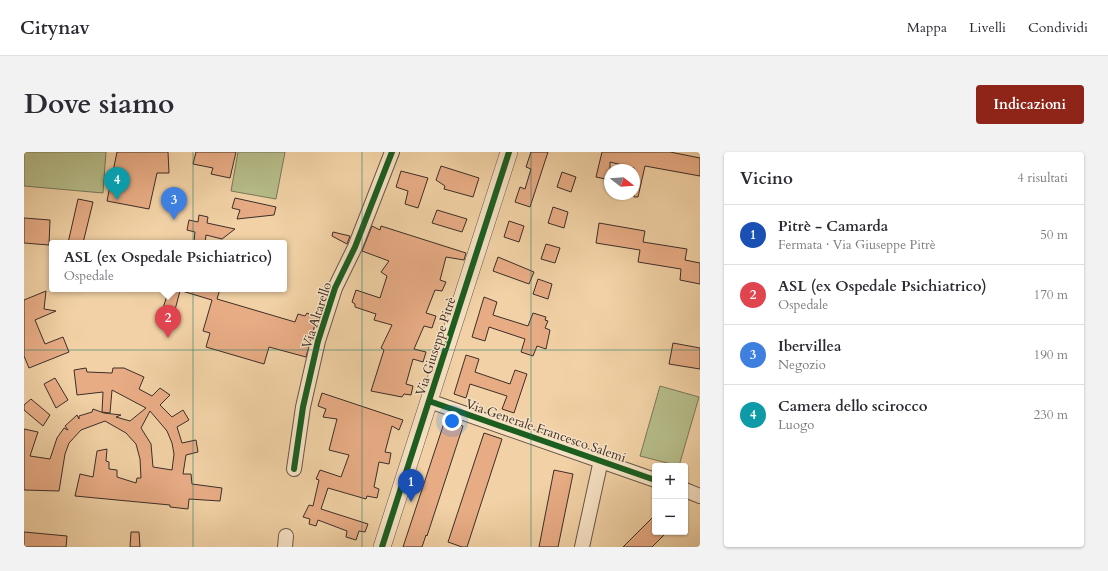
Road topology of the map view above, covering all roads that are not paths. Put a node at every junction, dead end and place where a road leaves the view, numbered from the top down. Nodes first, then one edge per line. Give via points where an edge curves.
1 (392, 152) edge
2 (509, 152) edge
3 (429, 401) junction
4 (601, 460) junction
5 (294, 469) dead end
6 (652, 479) edge
7 (688, 491) edge
8 (700, 496) edge
9 (382, 547) edge
10 (582, 547) edge

1 - 5 street, Via Altarello via 355,247 335,288 318,341 303,407
2 - 3 street, Via Giuseppe Pitrè
3 - 4 street, Via Generale Francesco Salemi
3 - 9 street, Via Giuseppe Pitrè
4 - 6 street, Via Generale Francesco Salemi
4 - 10 street
7 - 8 street

